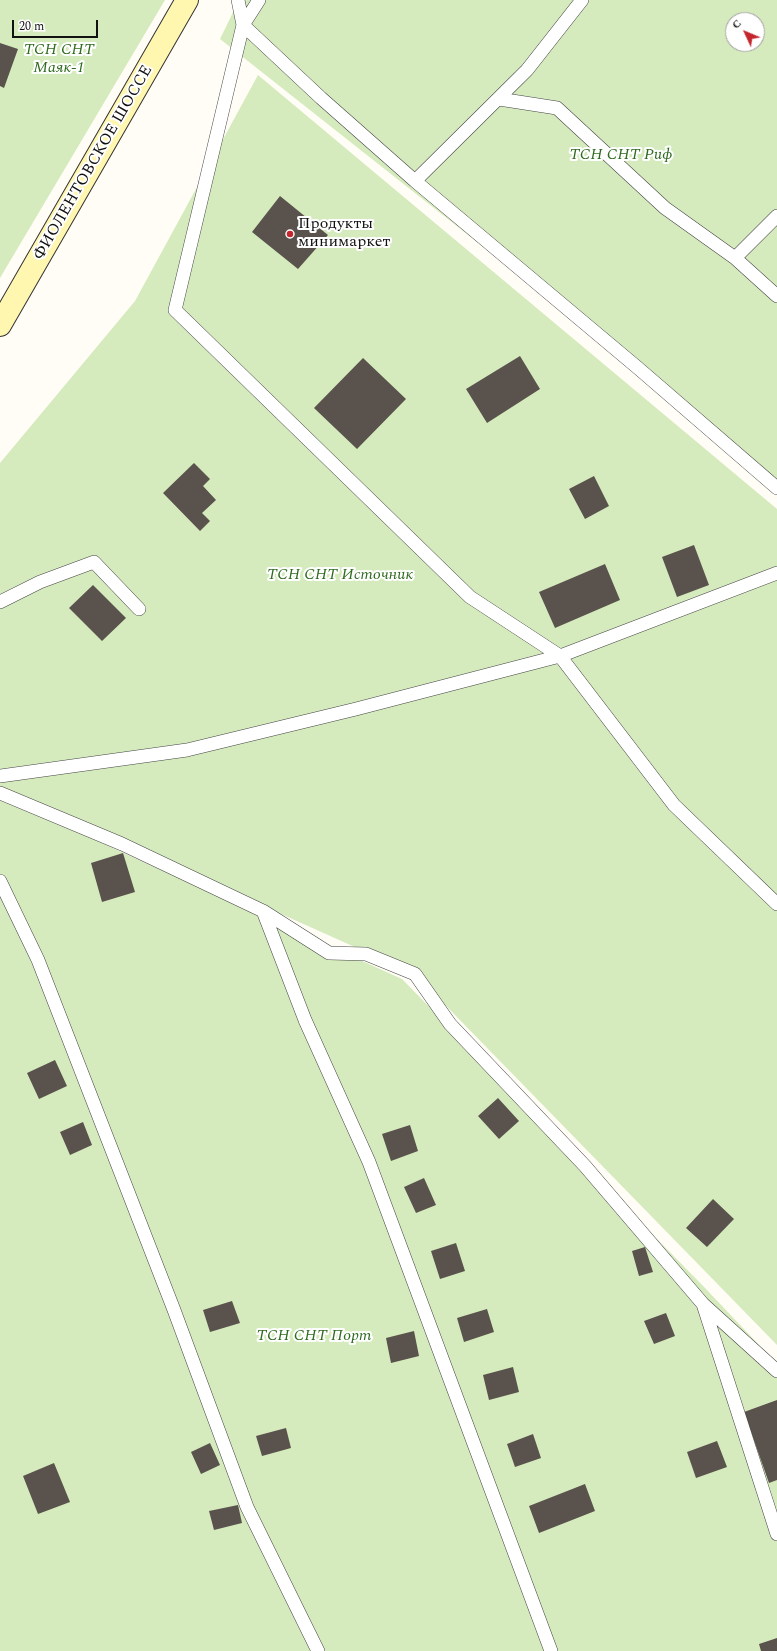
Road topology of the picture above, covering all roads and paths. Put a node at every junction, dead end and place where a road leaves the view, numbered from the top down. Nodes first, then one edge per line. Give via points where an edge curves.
1 (187, 0) edge
2 (238, 0) edge
3 (259, 0) edge
4 (582, 0) edge
5 (243, 25) junction
6 (499, 99) junction
7 (415, 181) junction
8 (777, 216) edge
9 (734, 258) junction
10 (777, 296) edge
11 (0, 325) edge
12 (777, 488) edge
13 (777, 573) edge
14 (0, 602) edge
15 (139, 609) dead end
16 (560, 656) junction
17 (0, 776) edge
18 (0, 793) edge
19 (0, 881) edge
20 (777, 903) edge
21 (263, 911) junction
22 (703, 1304) junction
23 (777, 1371) edge
24 (777, 1534) edge
25 (318, 1651) edge
26 (551, 1651) edge

1 - 11 main road, ФИОЛЕНТОВСКОЕ ШОССЕ
2 - 5 lane
3 - 5 lane
4 - 6 lane via 527,70
5 - 7 lane
5 - 16 lane via 175,310 470,597
6 - 7 lane
6 - 9 lane via 556,108 665,208
7 - 12 lane
8 - 9 lane
9 - 10 lane
13 - 16 lane
14 - 15 lane via 40,582 94,562
16 - 17 lane via 187,750
16 - 20 lane via 674,805
18 - 21 lane via 122,844
19 - 25 lane via 38,960 174,1310 247,1507
21 - 22 lane via 329,953 366,954 415,974 450,1024 585,1166
21 - 26 lane via 305,1020 369,1162
22 - 23 lane
22 - 24 lane

